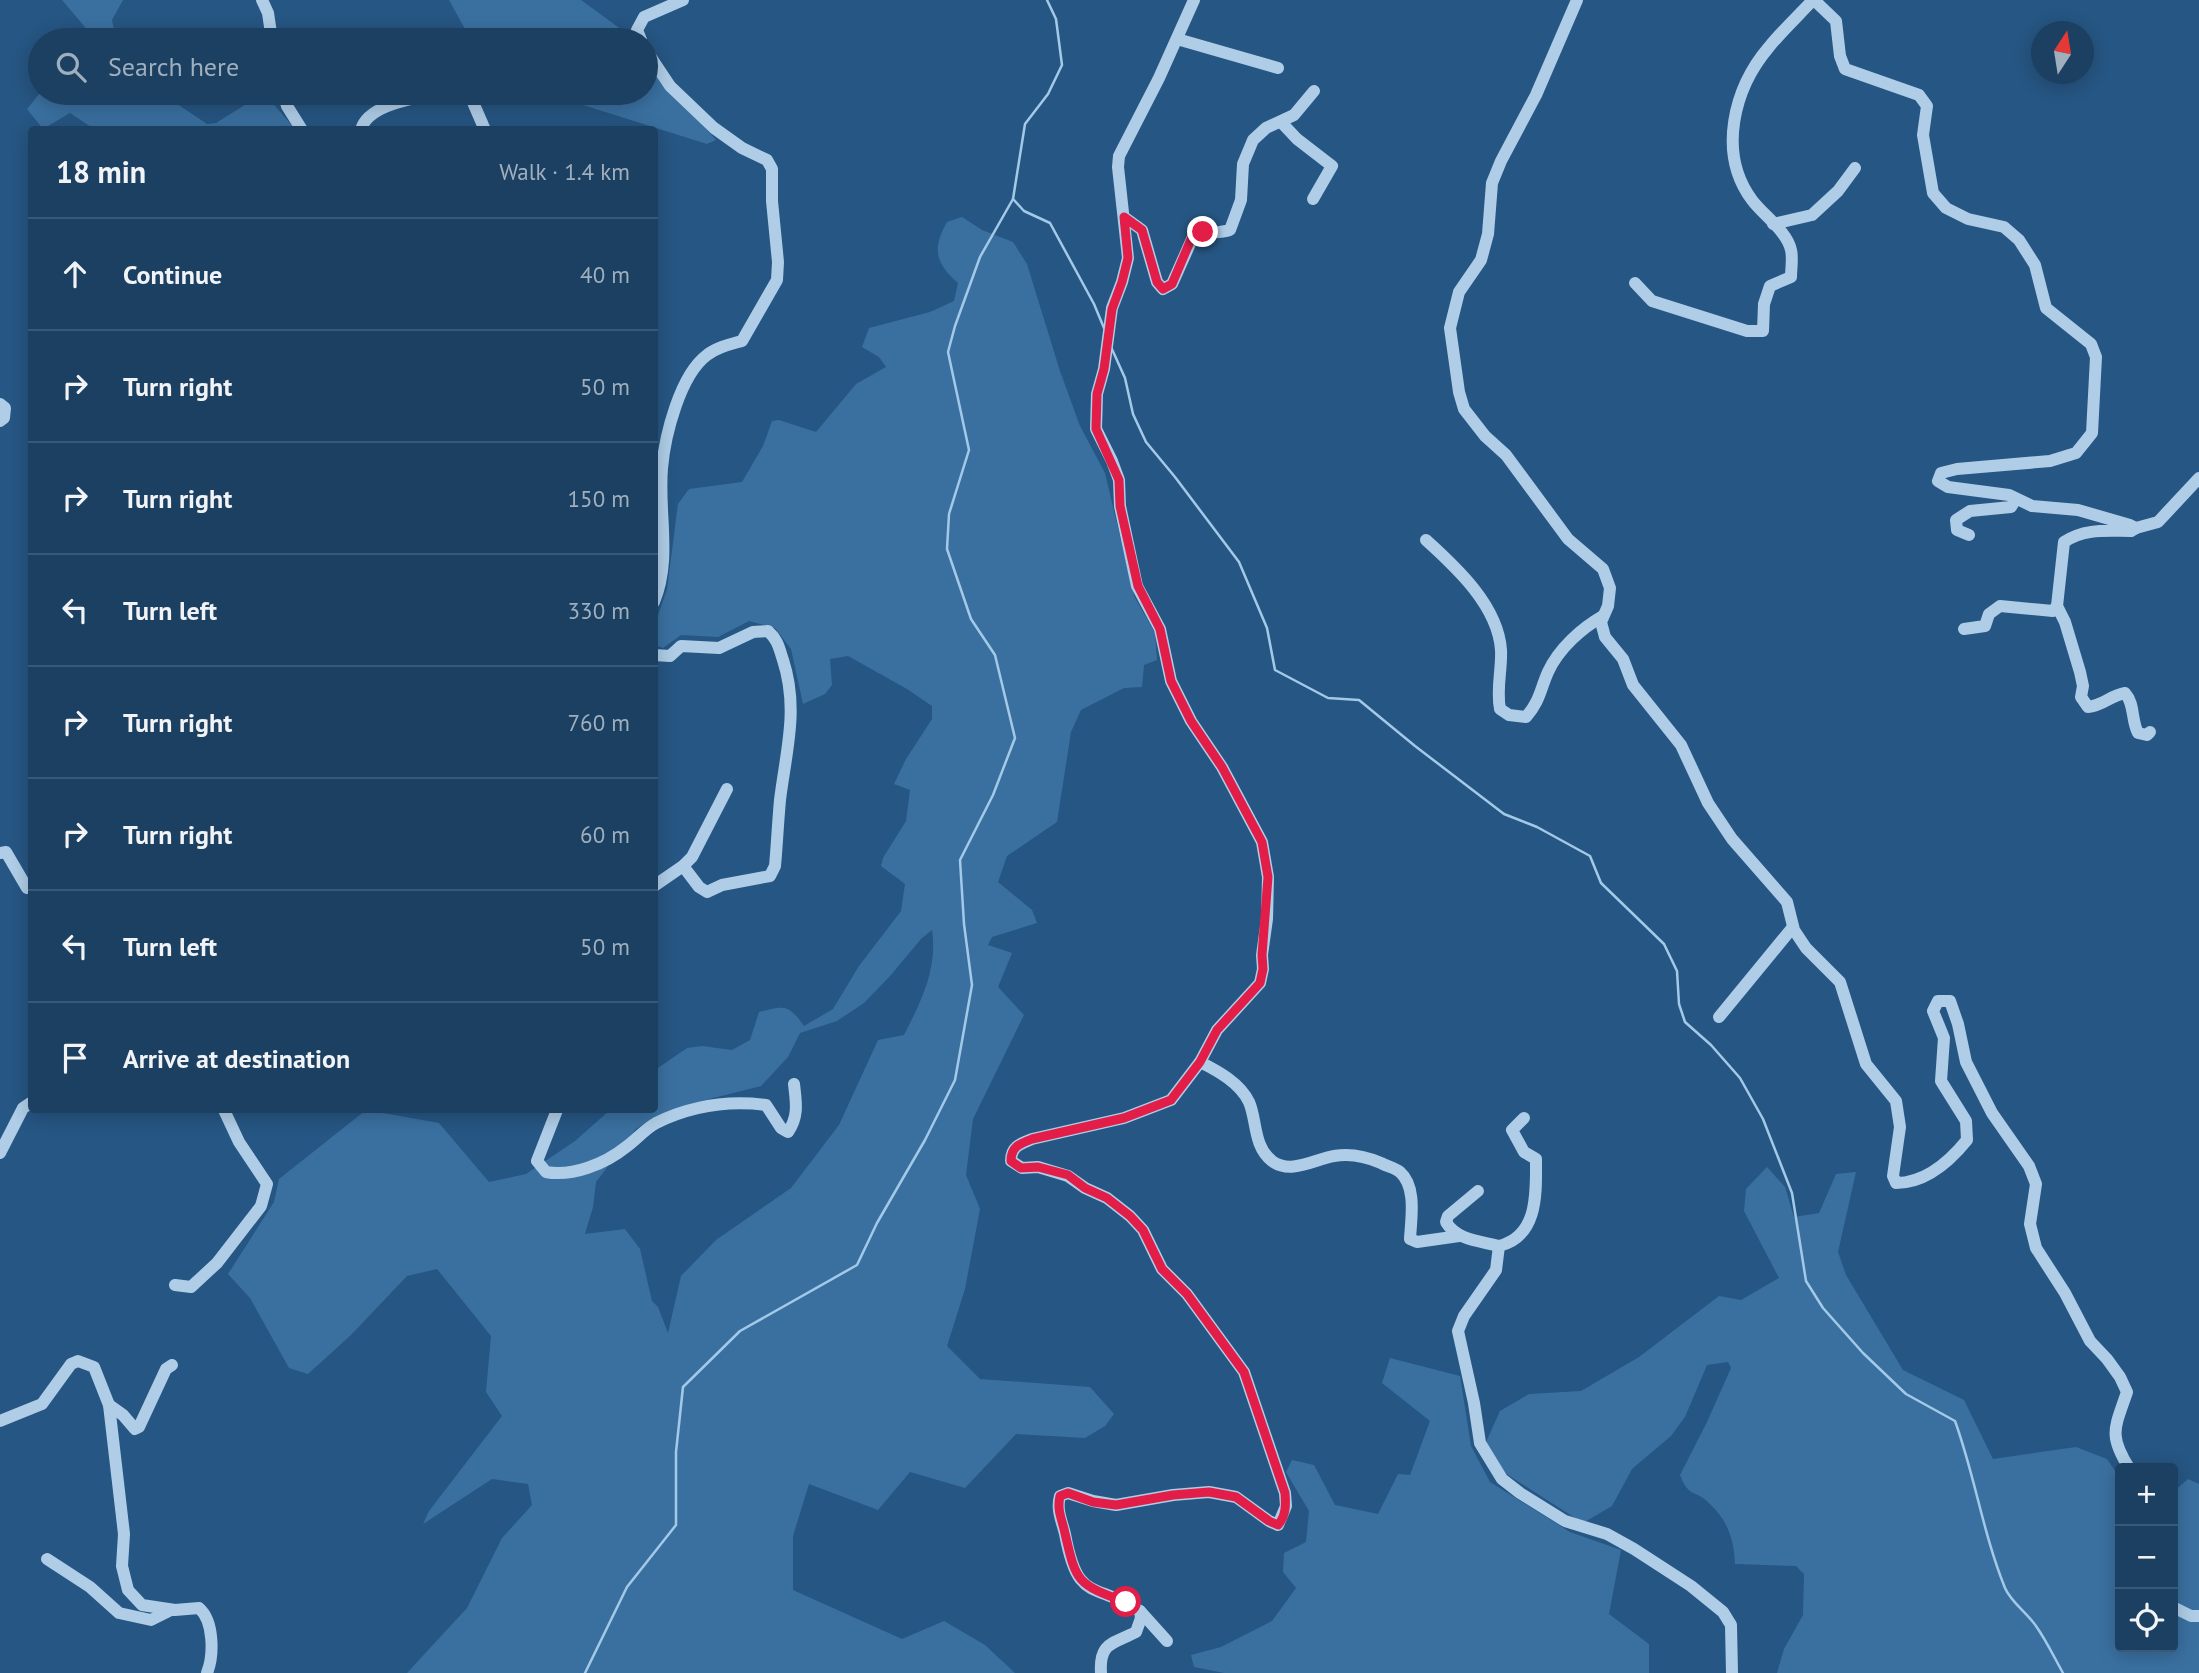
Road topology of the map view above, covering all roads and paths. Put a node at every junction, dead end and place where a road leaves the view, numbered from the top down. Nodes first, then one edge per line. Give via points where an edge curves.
1 (262, 0) edge
2 (683, 0) edge
3 (1194, 0) edge
4 (1577, 0) edge
5 (1813, 0) edge
6 (270, 28) edge
7 (638, 28) edge
8 (1177, 39) junction
9 (658, 68) edge
10 (1278, 68) dead end
11 (1314, 92) dead end
12 (287, 105) edge
13 (390, 105) edge
14 (474, 105) edge
15 (1281, 122) junction
16 (300, 126) edge
17 (362, 126) edge
18 (483, 126) edge
19 (1855, 168) dead end
20 (1313, 200) dead end
21 (1124, 217) junction
22 (1773, 224) junction
23 (1635, 283) dead end
24 (0, 404) edge
25 (0, 421) edge
26 (2199, 478) edge
27 (2015, 499) junction
28 (2136, 528) junction
29 (1969, 535) dead end
30 (1426, 540) dead end
31 (658, 590) edge
32 (2057, 606) junction
33 (1604, 616) junction
34 (1964, 629) dead end
35 (658, 655) edge
36 (2150, 732) dead end
37 (727, 789) dead end
38 (0, 853) edge
39 (683, 866) junction
40 (658, 883) edge
41 (27, 888) dead end
42 (1793, 927) junction
43 (1719, 1017) dead end
44 (1200, 1062) junction
45 (794, 1084) dead end
46 (28, 1105) edge
47 (225, 1113) edge
48 (556, 1113) edge
49 (1524, 1118) dead end
50 (0, 1153) edge
51 (1478, 1191) dead end
52 (1459, 1236) junction
53 (1499, 1246) junction
54 (176, 1284) dead end
55 (172, 1365) dead end
56 (109, 1405) junction
57 (0, 1421) edge
58 (2126, 1463) edge
59 (47, 1559) dead end
60 (2178, 1609) edge
61 (171, 1610) junction
62 (1140, 1611) junction
63 (2199, 1616) edge
64 (1167, 1641) dead end
65 (207, 1673) edge
66 (1101, 1673) edge
67 (1732, 1673) edge

1 - 6 street
2 - 7 street via 644,17
3 - 8 street
4 - 33 street via 1492,183 1481,260 1459,292 1451,328 1464,409 1506,455 1568,539 1603,569 1610,588
5 - 22 street via 1767,48 1744,84 1732,130 1735,164 1750,198
5 - 27 street via 1836,21 1844,69 1919,95 1927,106 1923,135 1933,193 1946,208 2004,228 2019,240 2035,265 2046,308 2091,344 2096,358 2092,433 2076,453 2050,461 1957,469 1941,473 1938,481 1948,487
8 - 10 street
8 - 21 street via 1119,156
9 - 31 street via 670,86 715,128 767,160 772,169 778,262 777,280 743,341 707,354 682,388 662,468 663,574
11 - 15 street via 1294,115
12 - 16 street
13 - 17 street via 378,108
14 - 18 street
15 - 20 street via 1332,166
15 - 21 street via 1253,140 1243,164 1241,200 1230,230 1192,237 1172,284 1163,289 1157,282 1142,230
19 - 22 street via 1812,215
21 - 44 street via 1128,258 1112,309 1097,394 1096,429 1119,480 1120,506 1138,586 1160,629 1171,681 1262,842 1268,877 1260,983 1217,1030
22 - 23 street via 1791,249 1791,277 1770,286 1763,331 1747,331 1652,301
24 - 25 street via 5,408
26 - 28 street via 2158,522
27 - 28 street via 2032,506 2078,510
27 - 29 street via 2011,508 1970,511 1956,520 1957,530
28 - 32 street via 2075,534 2064,542
30 - 33 street via 1477,593 1496,624 1501,649 1498,699 1500,709 1509,715 1526,717 1541,696 1556,657 1589,624
32 - 34 street via 2053,611 2000,606 1989,614 1985,626
32 - 36 street via 2080,672 2084,703 2098,706 2117,694 2126,694 2138,733
33 - 42 street via 1605,637 1623,659 1633,685 1681,745 1708,803 1732,839 1787,902
35 - 39 street via 670,656 681,646 719,648 753,632 768,631 776,639 792,696 775,866 770,876 707,892
37 - 39 street
38 - 41 street via 6,852
39 - 40 street
42 - 43 street
42 - 58 street via 1806,948 1840,982 1866,1064 1896,1101 1900,1127 1896,1183 1911,1183 1951,1159 1967,1140 1966,1121 1941,1081 1944,1038 1933,1011 1938,1001 1950,1001 1966,1062 2036,1184 2030,1224 2036,1248 2090,1341 2127,1392 2114,1432
44 - 52 street via 1236,1085 1249,1101 1254,1129 1272,1161 1306,1165 1354,1154 1373,1160 1399,1172 1406,1181 1411,1193 1410,1239
44 - 62 street via 1171,1100 1124,1118 1032,1139 1011,1152 1011,1161 1021,1168 1058,1171 1107,1198 1143,1230 1162,1269 1187,1294 1244,1372 1285,1493 1286,1506 1278,1525 1236,1497 1209,1492 1116,1505 1068,1493 1060,1496 1058,1511 1075,1573 1097,1593
45 - 48 street via 797,1108 788,1132 766,1105 717,1103 653,1124 625,1149 584,1169 555,1174 546,1172 537,1161
46 - 50 street
47 - 54 street via 267,1184 261,1206 191,1287
49 - 53 street via 1512,1130 1524,1152 1536,1159 1536,1198 1521,1234
51 - 52 street via 1448,1216 1446,1222
52 - 53 street
53 - 67 street via 1496,1270 1458,1331 1480,1443 1502,1479 1520,1493 1565,1521 1634,1549 1723,1612 1731,1625
55 - 56 street via 139,1427 135,1429
56 - 57 street via 94,1367 78,1362 71,1364 41,1404
56 - 61 street via 124,1534 122,1566 128,1590 142,1605
59 - 61 street via 120,1613 151,1620
60 - 63 street
61 - 65 street via 199,1608 206,1614 211,1633
62 - 64 street
62 - 66 street via 1136,1632 1106,1646

